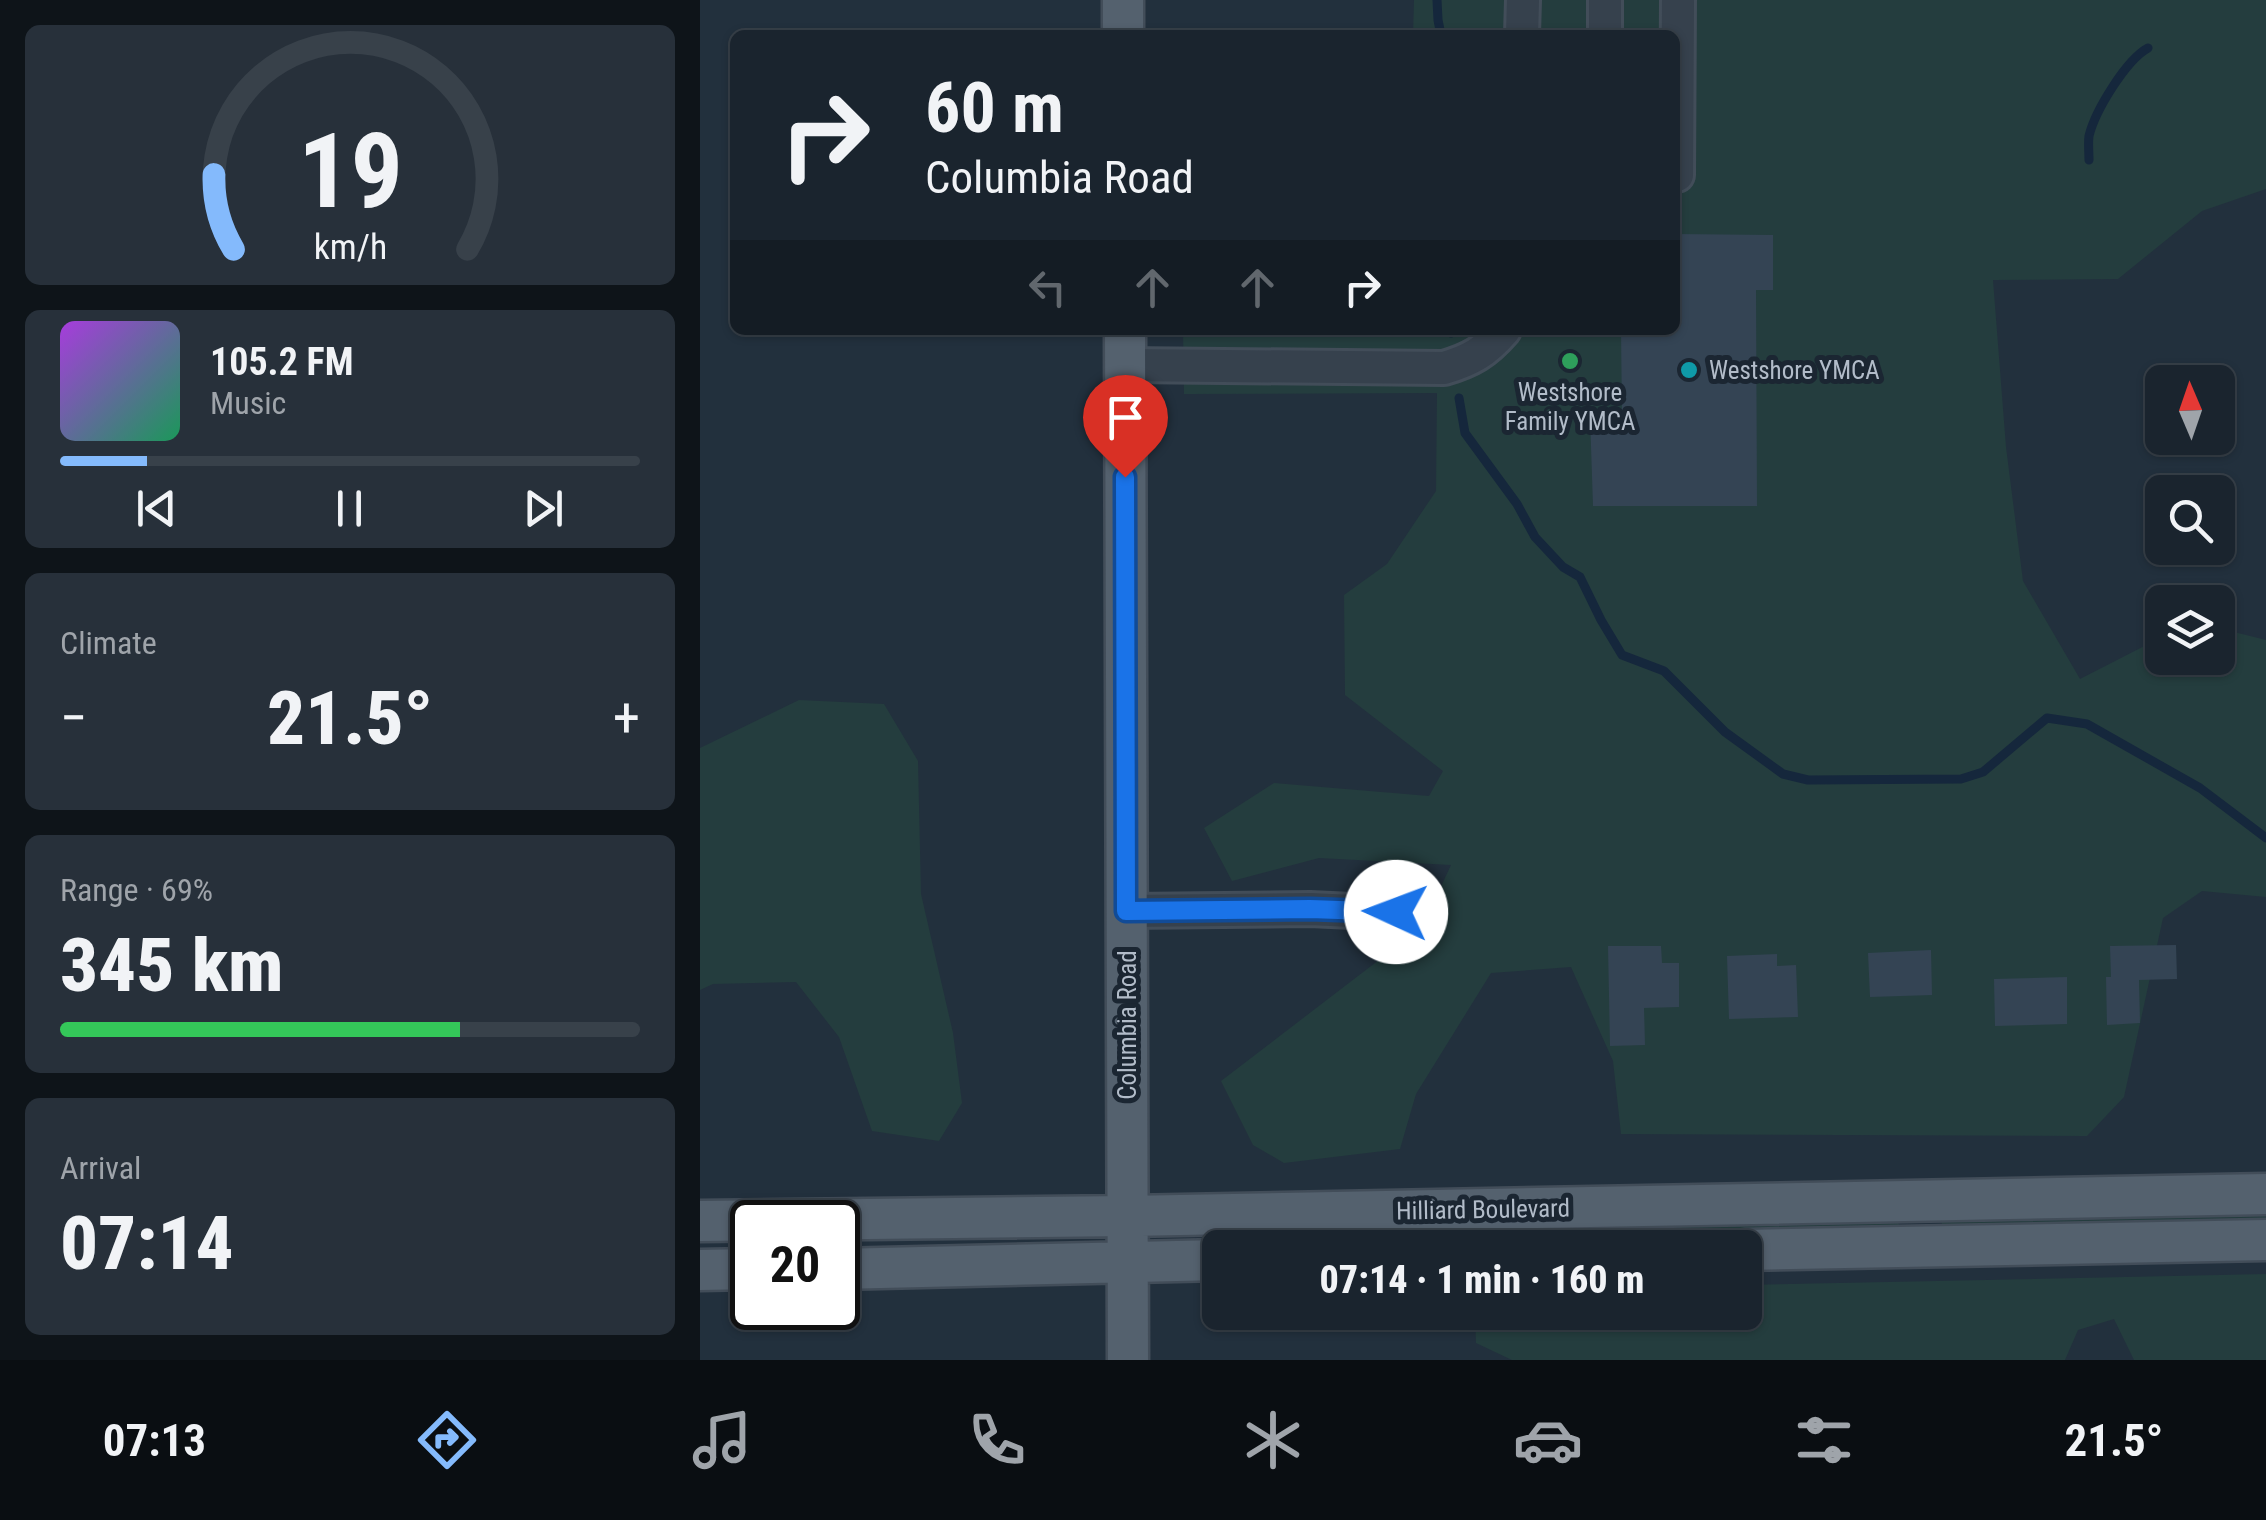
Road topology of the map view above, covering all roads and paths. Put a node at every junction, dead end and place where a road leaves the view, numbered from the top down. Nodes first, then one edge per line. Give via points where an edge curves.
1 (1123, 0) edge
2 (1523, 0) edge
3 (1605, 0) edge
4 (1678, 0) edge
5 (1124, 30) edge
6 (1522, 30) edge
7 (1605, 30) edge
8 (1678, 30) edge
9 (1499, 335) edge
10 (1125, 348) edge
11 (1126, 911) junction
12 (1396, 912) dead end
13 (2266, 1194) edge
14 (1128, 1216) junction
15 (700, 1221) edge
16 (2266, 1240) edge
17 (1762, 1250) edge
18 (1202, 1260) edge
19 (1128, 1261) junction
20 (860, 1268) edge
21 (730, 1269) edge
22 (700, 1270) edge
23 (1128, 1360) edge

1 - 5 main road
2 - 6 lane
3 - 7 lane
4 - 8 lane
9 - 10 lane via 1471,360 1444,368
10 - 11 main road, Columbia Road
11 - 12 lane
11 - 14 main road, Columbia Road
13 - 14 main road, Hilliard Boulevard
14 - 15 main road, Hilliard Boulevard
14 - 19 main road, Columbia Road
16 - 17 main road
18 - 19 main road
19 - 20 main road
19 - 23 main road, Columbia Road
21 - 22 main road

